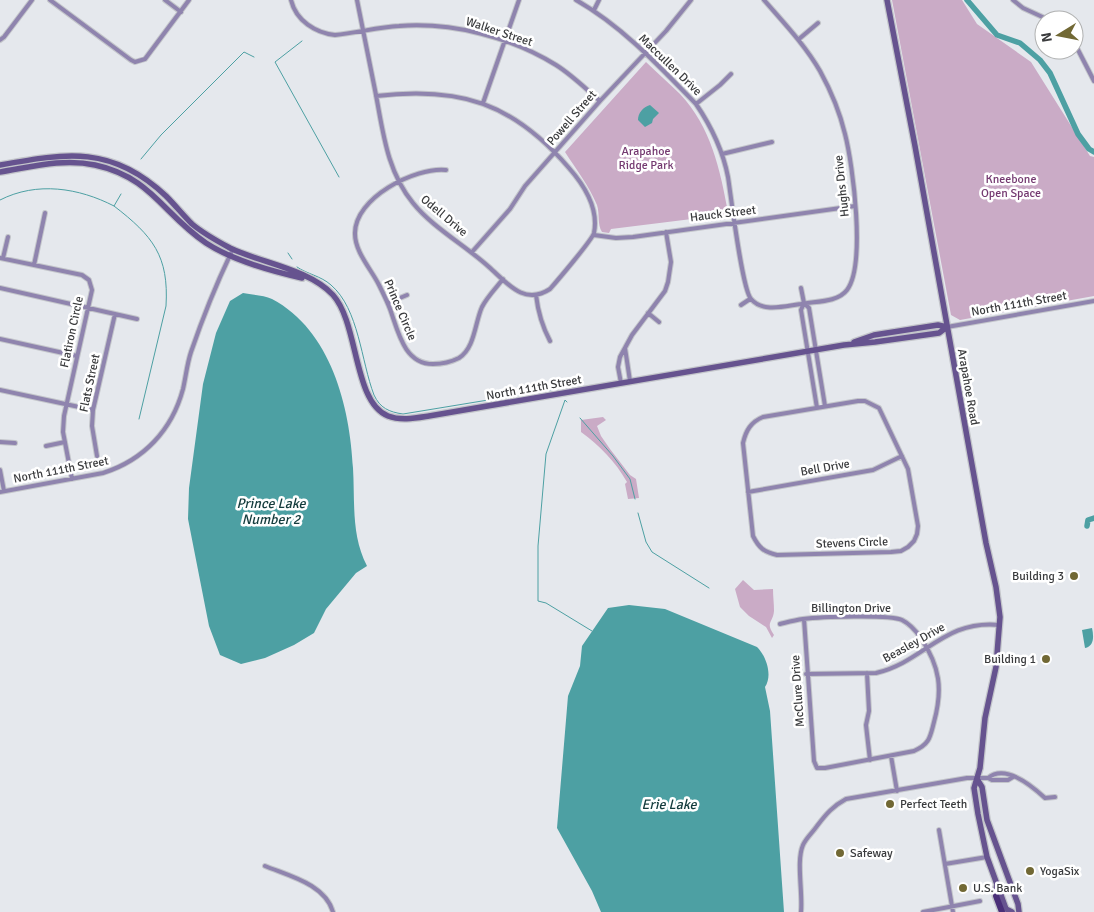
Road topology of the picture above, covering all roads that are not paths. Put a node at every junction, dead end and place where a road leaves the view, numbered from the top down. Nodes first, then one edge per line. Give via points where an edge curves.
1 (32, 0) edge
2 (50, 0) edge
3 (165, 0) edge
4 (189, 0) edge
5 (291, 0) edge
6 (357, 0) edge
7 (519, 0) edge
8 (576, 0) edge
9 (599, 0) edge
10 (691, 0) edge
11 (764, 0) edge
12 (887, 0) edge
13 (1013, 0) edge
14 (594, 10) junction
15 (181, 12) junction
16 (1034, 13) edge
17 (818, 23) dead end
18 (363, 31) junction
19 (799, 39) junction
20 (0, 40) edge
21 (504, 41) junction
22 (645, 52) junction
23 (1083, 60) edge
24 (1094, 68) edge
25 (1088, 70) junction
26 (730, 74) dead end
27 (1094, 81) edge
28 (376, 96) junction
29 (600, 101) junction
30 (483, 103) junction
31 (696, 104) junction
32 (772, 142) dead end
33 (556, 152) junction
34 (722, 154) junction
35 (0, 165) edge
36 (446, 170) dead end
37 (0, 172) edge
38 (398, 183) junction
39 (854, 206) junction
40 (45, 213) dead end
41 (735, 224) junction
42 (666, 232) junction
43 (594, 235) junction
44 (8, 236) dead end
45 (232, 249) junction
46 (472, 252) junction
47 (229, 256) junction
48 (2, 258) edge
49 (34, 265) junction
50 (503, 279) junction
51 (311, 280) junction
52 (0, 288) edge
53 (801, 288) dead end
54 (407, 295) dead end
55 (536, 295) junction
56 (750, 299) junction
57 (1094, 301) edge
58 (388, 303) junction
59 (804, 303) junction
60 (740, 305) dead end
61 (88, 308) junction
62 (648, 313) junction
63 (115, 314) junction
64 (137, 319) dead end
65 (659, 322) dead end
66 (947, 327) junction
67 (0, 339) edge
68 (550, 341) dead end
69 (626, 348) junction
70 (815, 349) junction
71 (807, 351) junction
72 (77, 356) junction
73 (630, 382) junction
74 (621, 383) junction
75 (0, 390) edge
76 (67, 404) junction
77 (825, 406) junction
78 (817, 408) junction
79 (94, 410) junction
80 (0, 442) edge
81 (65, 442) junction
82 (16, 443) dead end
83 (46, 446) dead end
84 (97, 456) dead end
85 (902, 456) junction
86 (0, 470) edge
87 (72, 479) junction
88 (2, 492) edge
89 (748, 492) junction
90 (804, 619) junction
91 (780, 624) dead end
92 (1000, 626) junction
93 (927, 648) junction
94 (867, 673) junction
95 (806, 674) junction
96 (892, 756) junction
97 (870, 760) junction
98 (814, 761) joint
99 (977, 779) junction
100 (897, 790) junction
101 (1055, 797) dead end
102 (939, 830) dead end
103 (987, 857) junction
104 (945, 864) junction
105 (265, 866) dead end
106 (997, 885) junction
107 (980, 901) dead end
108 (952, 907) junction
109 (333, 912) edge
110 (801, 912) edge
111 (923, 912) edge
112 (953, 912) edge
113 (1002, 912) edge
114 (1012, 912) edge
115 (1018, 912) edge

1 - 20 street
2 - 15 street via 136,62 145,59
3 - 15 street
4 - 15 street
5 - 18 street, Walker Street via 298,15 316,30 335,35
6 - 18 street, Odell Drive
7 - 21 street
8 - 14 street, Maccullen Drive
9 - 14 street
10 - 22 street, Powell Street
11 - 19 street, Hughs Drive
12 - 66 street, Arapahoe Road
13 - 16 street
14 - 22 street, Maccullen Drive
17 - 19 street
18 - 21 street, Walker Street via 424,25 477,32
18 - 28 street, Odell Drive
19 - 39 street, Hughs Drive via 820,71 839,113 850,157
21 - 29 street, Walker Street via 556,65
21 - 30 street
22 - 29 street, Powell Street
22 - 31 street, Maccullen Drive
23 - 25 street
24 - 25 street
25 - 27 street
26 - 31 street
28 - 30 street via 436,94
28 - 38 street, Odell Drive via 388,156
29 - 33 street, Powell Street
30 - 33 street via 512,116
31 - 34 street, Maccullen Drive
32 - 34 street
33 - 43 street via 592,202
33 - 46 street, Powell Street
34 - 41 street, Maccullen Drive
35 - 45 street via 62,155 88,156 111,162 152,184 203,233
36 - 38 street, Prince Circle via 426,171
37 - 47 street via 68,162 115,171 148,190 206,244
38 - 46 street, Odell Drive via 414,205
38 - 58 street, Prince Circle via 366,204 355,234 357,246
39 - 41 street, Hauck Street
39 - 59 street, Hughs Drive via 858,239 850,285 846,292 833,299
40 - 49 street
41 - 42 street, Hauck Street
41 - 56 street, Maccullen Drive
42 - 43 street, Hauck Street via 616,238
42 - 62 street via 671,270 665,291
43 - 55 street via 550,290
44 - 48 street
45 - 47 street, North 111th Street
45 - 51 street, North 111th Street
46 - 50 street, Odell Drive
47 - 51 street, North 111th Street
47 - 87 street, North 111th Street via 192,351 176,409 165,430 146,450 121,466
48 - 49 street, Flatiron Circle
49 - 61 street, Flatiron Circle via 82,275 89,280 92,290
50 - 55 street, Odell Drive via 522,294
50 - 58 street, Prince Circle via 483,305 465,352 441,364 422,362 406,350
51 - 74 street, North 111th Street via 328,290 341,306 364,386 381,412 388,416 429,416
52 - 61 street
53 - 59 street
54 - 58 street
55 - 68 street via 538,312
56 - 59 street, Hughs Drive via 775,308
56 - 60 street
57 - 66 street, North 111th Street
59 - 70 street via 809,308
59 - 71 street via 800,310
61 - 63 street
61 - 72 street, Flatiron Circle
62 - 65 street
62 - 69 street
63 - 64 street
63 - 79 street, Flats Street
66 - 70 street, North 111th Street via 938,324
66 - 92 street, Arapahoe Road via 996,587
67 - 72 street
69 - 73 street
69 - 74 street via 618,367
70 - 71 street, North 111th Street
70 - 77 street
71 - 73 street, North 111th Street
71 - 78 street
72 - 76 street, Flatiron Circle
73 - 74 street, North 111th Street
75 - 76 street
76 - 79 street
76 - 81 street, Flatiron Circle
77 - 78 street, Stevens Circle
77 - 85 street, Stevens Circle via 865,401 879,408
78 - 89 street, Stevens Circle via 757,419 750,426 743,443
79 - 84 street, Flats Street via 92,426
80 - 82 street
81 - 83 street
81 - 87 street, Flatiron Circle
85 - 89 street, Bell Drive via 873,470
85 - 89 street, Stevens Circle via 908,469 918,526 914,541 901,551 777,555 763,550 753,536
86 - 88 street
87 - 88 street, North 111th Street
90 - 91 street, Billington Drive
90 - 93 street, Billington Drive via 901,619 915,630
90 - 95 street, McClure Drive
92 - 93 street, Beasley Drive via 967,627
92 - 99 street, Arapahoe Road
93 - 94 street, Beasley Drive via 894,668
93 - 96 street, Billington Drive via 938,675 940,691 930,739 922,748
94 - 95 street, Beasley Drive
94 - 97 street
95 - 98 street, McClure Drive
96 - 97 street, Billington Drive
96 - 100 street
97 - 98 street, Billington Drive via 825,768 817,768
99 - 100 street
99 - 101 street via 1008,780 1013,777 1023,780 1045,798
99 - 103 street, Arapahoe Road via 974,788
99 - 115 street, Arapahoe Road via 982,787 987,820 1018,904
100 - 110 street via 846,799 825,814 803,845
102 - 104 street
103 - 104 street
103 - 106 street, Arapahoe Road
104 - 108 street
105 - 109 street via 319,890
106 - 113 main road via 996,896
106 - 114 street, Arapahoe Road via 1006,909
107 - 108 street
108 - 111 street
108 - 112 street

